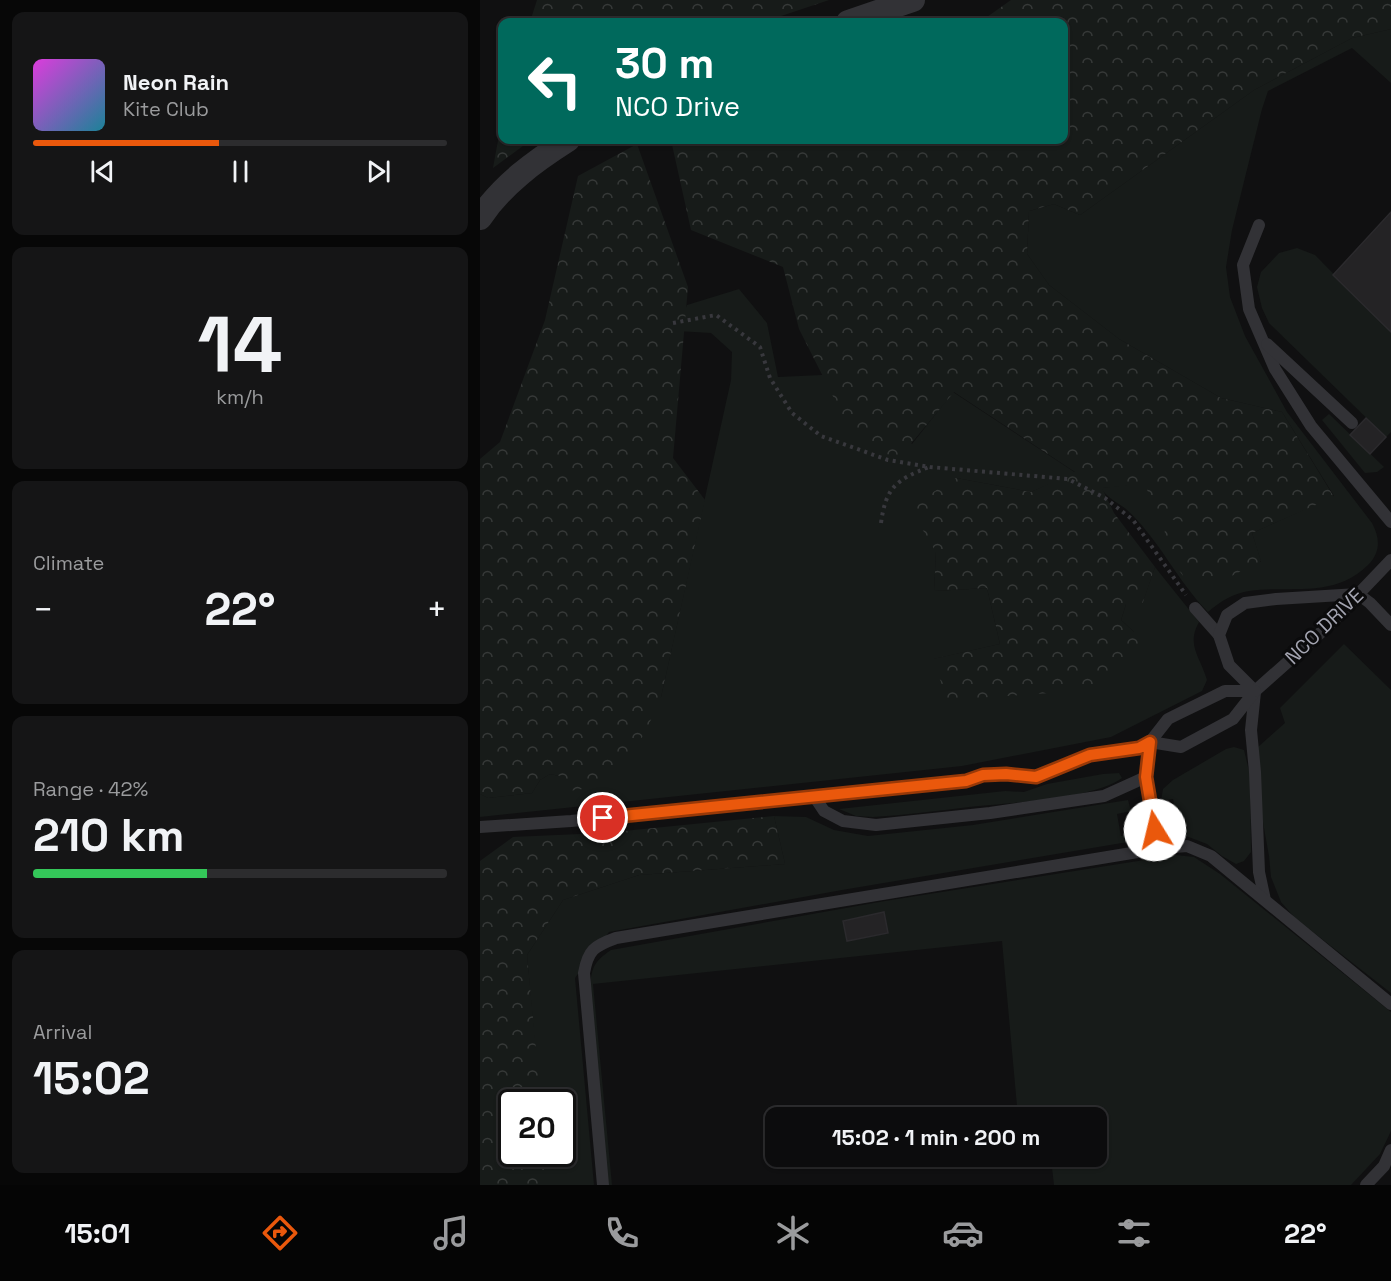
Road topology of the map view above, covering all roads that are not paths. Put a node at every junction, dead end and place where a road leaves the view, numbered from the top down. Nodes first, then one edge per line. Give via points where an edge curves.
1 (913, 0) edge
2 (860, 18) edge
3 (562, 144) edge
4 (480, 218) edge
5 (1258, 225) dead end
6 (1263, 340) junction
7 (1352, 423) dead end
8 (1391, 522) edge
9 (1391, 560) edge
10 (1358, 594) junction
11 (1195, 608) road end
12 (1391, 625) edge
13 (1219, 635) junction
14 (1255, 691) junction
15 (1150, 742) junction
16 (1146, 777) junction
17 (814, 796) junction
18 (480, 827) edge
19 (1155, 830) dead end
20 (1265, 900) junction
21 (1391, 1004) edge
22 (1391, 1150) edge
23 (603, 1185) edge
24 (1366, 1185) edge

1 - 2 street
3 - 4 street via 527,168
5 - 6 lane via 1243,264 1249,309
6 - 7 lane
6 - 8 lane via 1275,369 1311,426
9 - 10 lane, NCO DRIVE
10 - 12 lane
10 - 13 lane via 1245,603 1227,615
10 - 14 lane, NCO DRIVE
11 - 13 lane
13 - 14 lane via 1229,665
14 - 15 lane via 1225,692 1186,710 1168,719
14 - 15 lane, NCO DRIVE via 1233,719 1181,747
14 - 20 lane via 1251,730 1258,872
15 - 16 lane
15 - 17 lane, NCO DRIVE via 1139,748 1090,755 1036,777 983,775 966,781
16 - 17 lane via 1104,796 876,825 843,821 824,811
16 - 19 lane
17 - 18 lane, NCO DRIVE
20 - 21 lane
20 - 23 lane via 1211,856 1187,846 616,938 600,944 587,956 584,973
22 - 24 lane via 1384,1167

